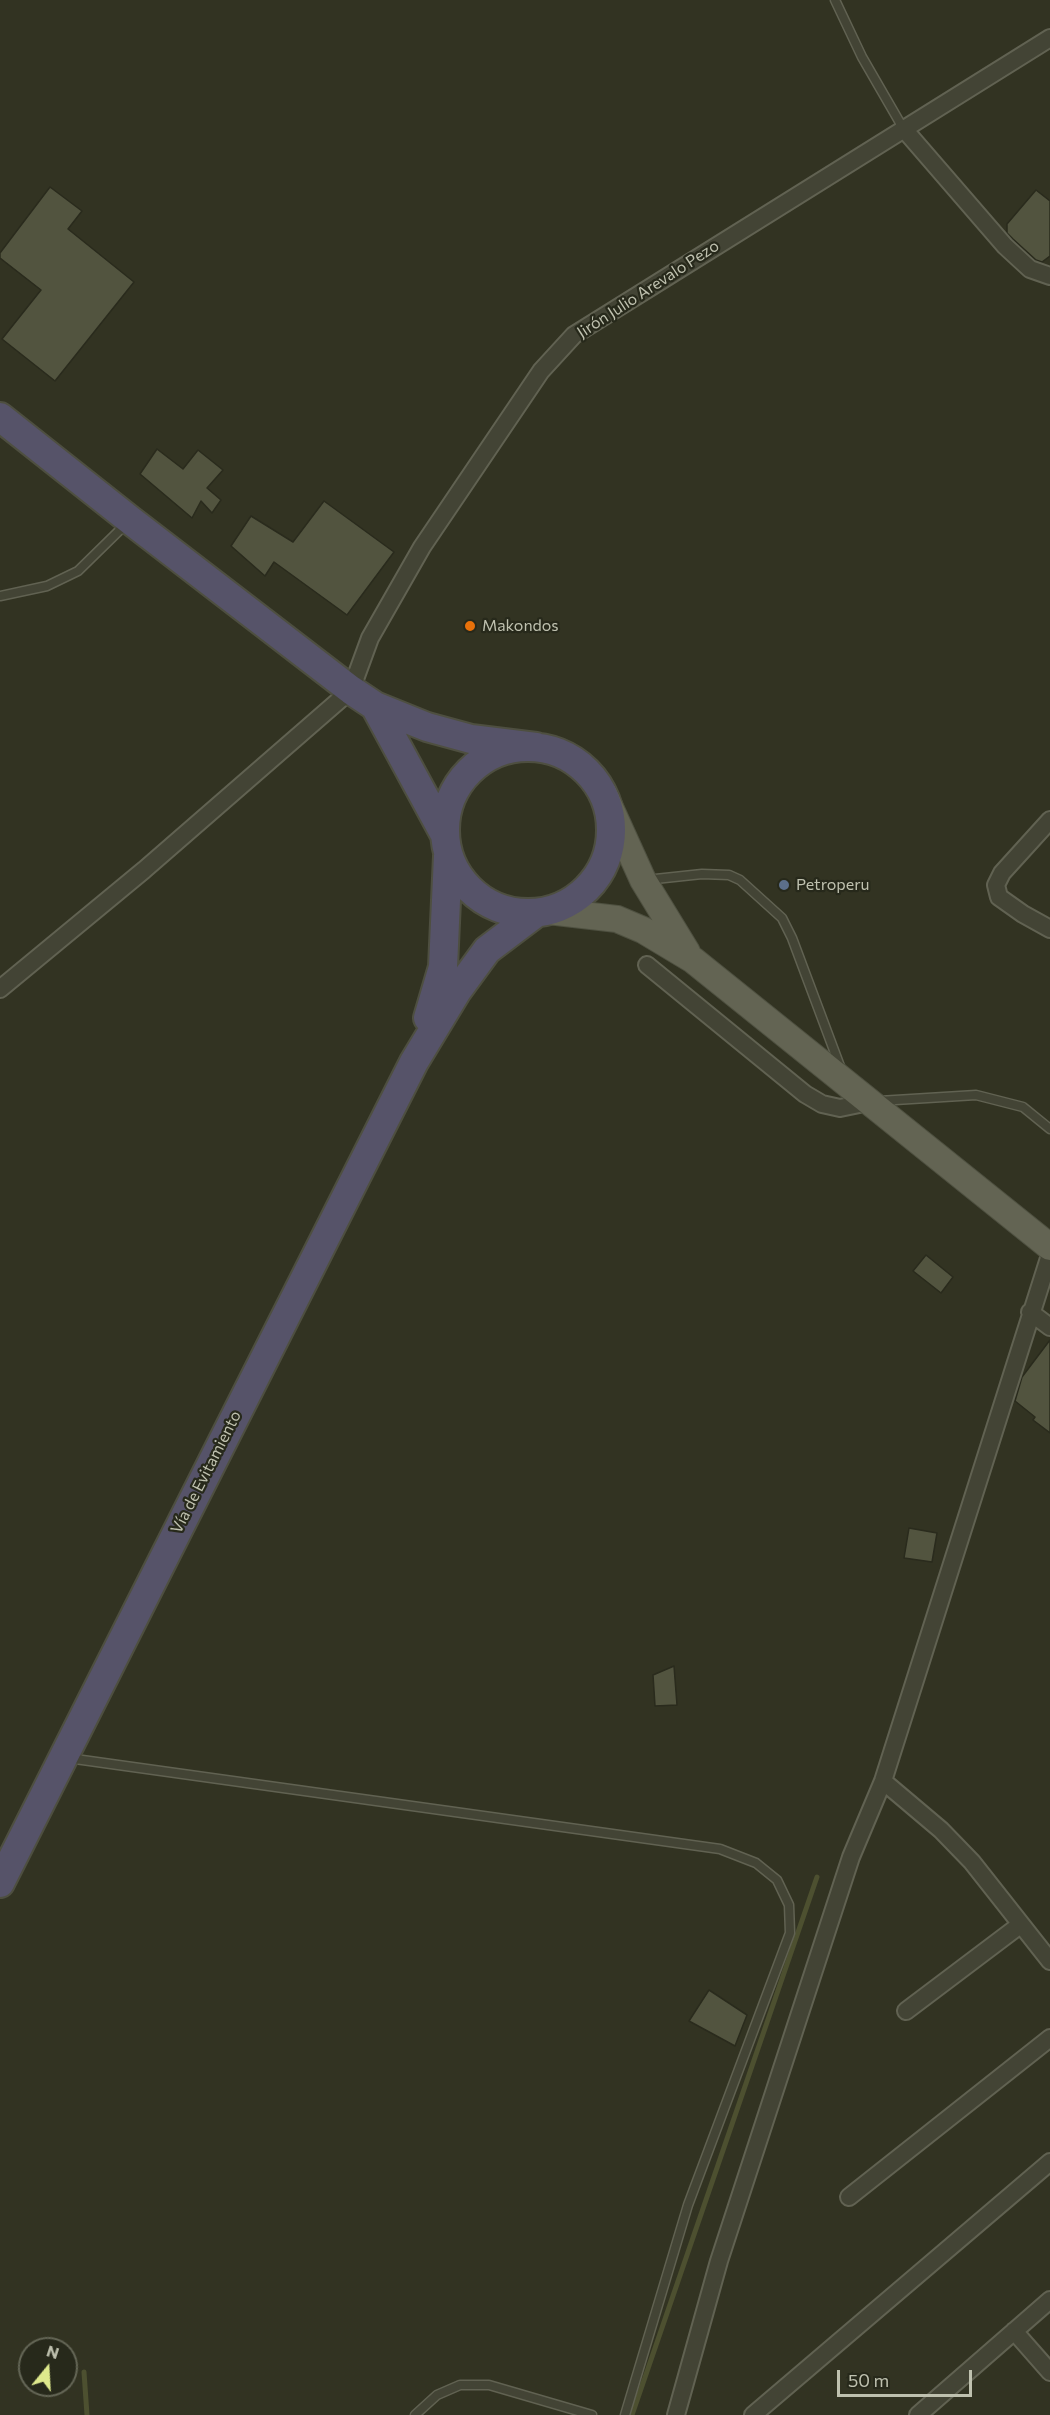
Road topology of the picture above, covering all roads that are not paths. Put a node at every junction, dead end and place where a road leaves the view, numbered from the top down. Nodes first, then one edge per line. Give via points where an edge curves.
1 (835, 0) edge
2 (1050, 38) edge
3 (903, 128) junction
4 (1050, 276) edge
5 (0, 417) edge
6 (130, 520) junction
7 (0, 596) edge
8 (351, 690) junction
9 (375, 706) junction
10 (536, 747) junction
11 (604, 794) junction
12 (1050, 820) edge
13 (447, 845) junction
14 (643, 880) junction
15 (542, 912) junction
16 (1050, 929) edge
17 (693, 960) junction
18 (647, 965) dead end
19 (0, 989) edge
20 (414, 1062) junction
21 (845, 1083) junction
22 (869, 1102) junction
23 (1050, 1129) edge
24 (1050, 1248) edge
25 (1050, 1255) edge
26 (1030, 1312) junction
27 (1050, 1327) edge
28 (62, 1757) junction
29 (883, 1780) junction
30 (0, 1884) edge
31 (1020, 1925) junction
32 (1050, 1961) edge
33 (906, 2011) dead end
34 (1050, 2038) edge
35 (1050, 2162) edge
36 (849, 2198) dead end
37 (1050, 2300) edge
38 (1014, 2331) junction
39 (1050, 2372) edge
40 (415, 2415) edge
41 (592, 2415) edge
42 (625, 2415) edge
43 (676, 2415) edge
44 (753, 2415) edge
45 (918, 2415) edge

1 - 3 lane
2 - 3 street, Jirón Julio Arevalo Pezo
3 - 4 street via 1005,246 1030,269
3 - 8 street, Jirón Julio Arevalo Pezo via 574,335 541,371 422,547 370,638
5 - 6 highway
6 - 7 lane via 78,571 47,586
6 - 8 highway
8 - 9 highway
8 - 19 street
9 - 10 highway via 427,727
9 - 13 highway
10 - 11 highway via 576,761
10 - 13 highway via 507,749 481,761 461,781 448,807
11 - 14 main road
11 - 15 highway via 611,817 611,842 604,866 590,886 571,902
12 - 16 street via 1002,873 996,885 999,897
13 - 15 highway via 461,880 482,899 508,911
13 - 20 highway, Vía de Evitamiento via 443,967
14 - 17 main road
14 - 21 lane via 729,875 740,880 782,918
15 - 17 main road via 616,919
15 - 20 highway, Vía de Evitamiento via 486,950
17 - 21 main road
18 - 22 street via 805,1094 840,1108
20 - 28 highway, Vía de Evitamiento
21 - 22 main road
22 - 23 lane via 976,1095 1023,1107
22 - 24 main road
25 - 26 street
26 - 27 street
26 - 29 street
28 - 30 highway, Vía de Evitamiento
28 - 42 lane via 720,1849 756,1863 777,1880 789,1905 790,1933 688,2205
29 - 31 street via 972,1862
29 - 43 street via 851,1857 722,2250
31 - 32 street
31 - 33 street
34 - 36 street
35 - 44 street
37 - 38 street
38 - 39 street
38 - 45 street
40 - 41 lane via 437,2395 460,2385 489,2385

